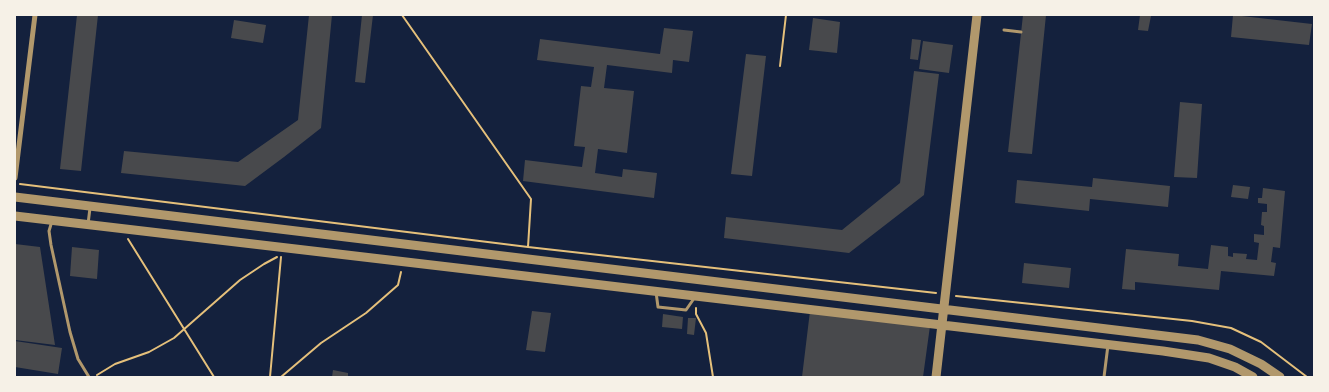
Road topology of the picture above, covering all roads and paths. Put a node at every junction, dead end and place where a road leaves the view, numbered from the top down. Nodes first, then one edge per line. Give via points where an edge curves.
1 (35, 15) edge
2 (402, 15) edge
3 (786, 15) edge
4 (977, 15) edge
5 (1004, 30) dead end
6 (1021, 32) dead end
7 (780, 66) dead end
8 (15, 178) edge
9 (15, 184) edge
10 (15, 197) edge
11 (90, 206) junction
12 (15, 216) edge
13 (52, 220) junction
14 (88, 225) junction
15 (121, 228) junction
16 (528, 247) junction
17 (528, 259) junction
18 (402, 261) junction
19 (656, 291) junction
20 (946, 294) junction
21 (697, 296) junction
22 (944, 310) junction
23 (942, 325) junction
24 (185, 329) junction
25 (1108, 344) junction
26 (89, 377) edge
27 (94, 377) edge
28 (214, 377) edge
29 (270, 377) edge
30 (281, 377) edge
31 (713, 377) edge
32 (936, 377) edge
33 (1104, 377) edge
34 (1251, 377) edge
35 (1280, 377) edge
36 (1307, 377) edge

1 - 8 street
2 - 16 path via 531,199
3 - 7 path
4 - 20 street
5 - 6 lane
9 - 16 path
10 - 11 street
11 - 14 lane
11 - 17 street
12 - 13 street
13 - 14 street
13 - 26 lane via 50,245 70,332 78,359
14 - 15 street
15 - 18 street
15 - 24 path
16 - 17 path
16 - 20 path
17 - 22 street
18 - 19 street
18 - 30 path via 398,285
19 - 21 street
19 - 21 lane via 658,307 674,309 686,310
20 - 22 street
20 - 36 path via 1231,328 1261,342
21 - 23 street
21 - 31 path via 696,314 706,333
22 - 23 street
22 - 35 street via 1198,340 1230,349
23 - 25 street
23 - 32 street
24 - 27 path via 149,352 115,364
24 - 28 path
24 - 29 path via 240,280 281,256
25 - 33 lane
25 - 34 street via 1209,358 1235,367

